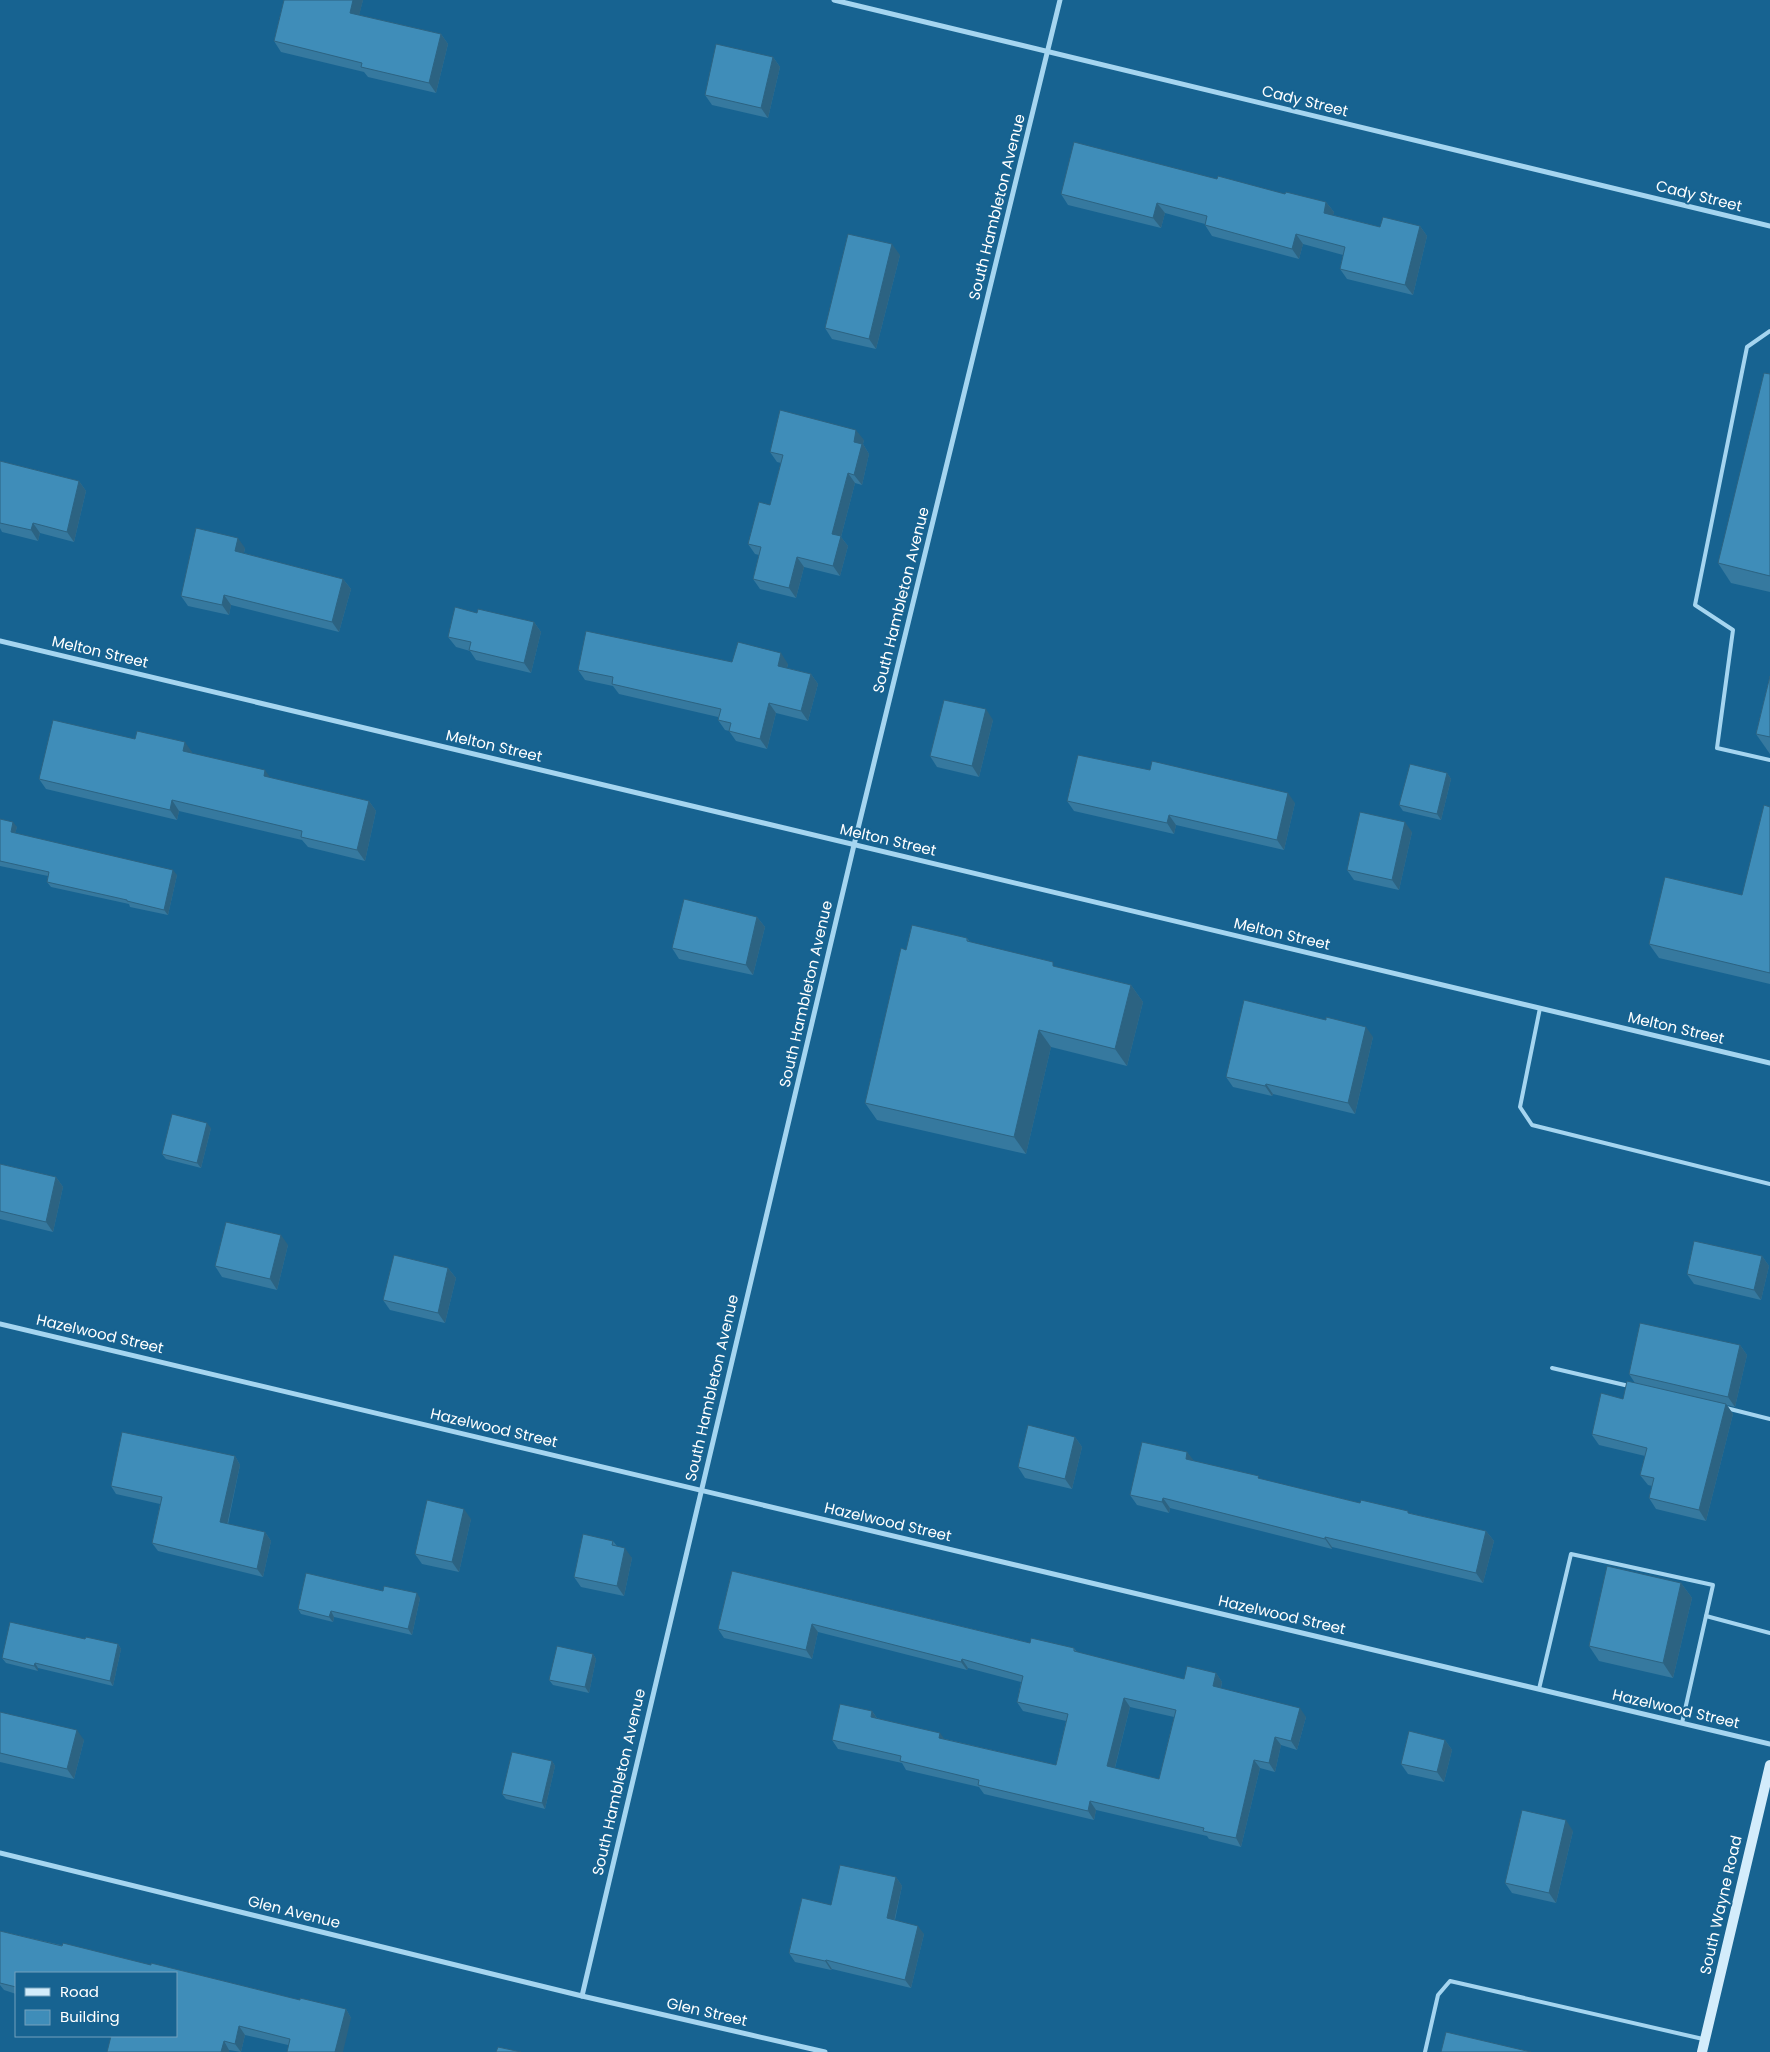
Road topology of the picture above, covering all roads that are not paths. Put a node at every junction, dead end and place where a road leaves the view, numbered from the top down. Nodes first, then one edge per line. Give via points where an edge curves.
1 (834, 0) edge
2 (1060, 0) edge
3 (1048, 52) junction
4 (1770, 226) edge
5 (1770, 331) edge
6 (0, 641) edge
7 (1770, 760) edge
8 (854, 845) junction
9 (1540, 1008) junction
10 (1770, 1063) edge
11 (1770, 1184) edge
12 (0, 1324) edge
13 (1552, 1368) dead end
14 (1637, 1388) edge
15 (1723, 1408) edge
16 (1770, 1418) edge
17 (701, 1490) junction
18 (1706, 1616) junction
19 (1770, 1633) edge
20 (1539, 1689) junction
21 (1682, 1723) junction
22 (1770, 1744) edge
23 (1770, 1765) edge
24 (0, 1853) edge
25 (582, 1996) junction
26 (1705, 2040) junction
27 (825, 2052) edge
28 (1425, 2052) edge
29 (1702, 2052) edge

1 - 3 street, Cady Street
2 - 3 street, South Hambleton Avenue
3 - 4 street, Cady Street
3 - 8 street, South Hambleton Avenue
5 - 7 lane via 1747,347 1695,605 1733,630 1717,748
6 - 8 street, Melton Street
8 - 9 street, Melton Street
8 - 17 street, South Hambleton Avenue
9 - 10 street, Melton Street
9 - 11 lane via 1520,1106 1532,1124
12 - 17 street, Hazelwood Street
13 - 14 lane
15 - 16 lane
17 - 20 street, Hazelwood Street
17 - 25 street, South Hambleton Avenue
18 - 19 lane
18 - 20 lane via 1713,1585 1571,1554
18 - 21 lane
20 - 21 street, Hazelwood Street
21 - 22 street, Hazelwood Street
23 - 26 main road, South Wayne Road
24 - 25 street, Glen Avenue
25 - 27 street, Glen Street
26 - 28 lane via 1450,1981 1438,1995
26 - 29 main road, South Wayne Road

